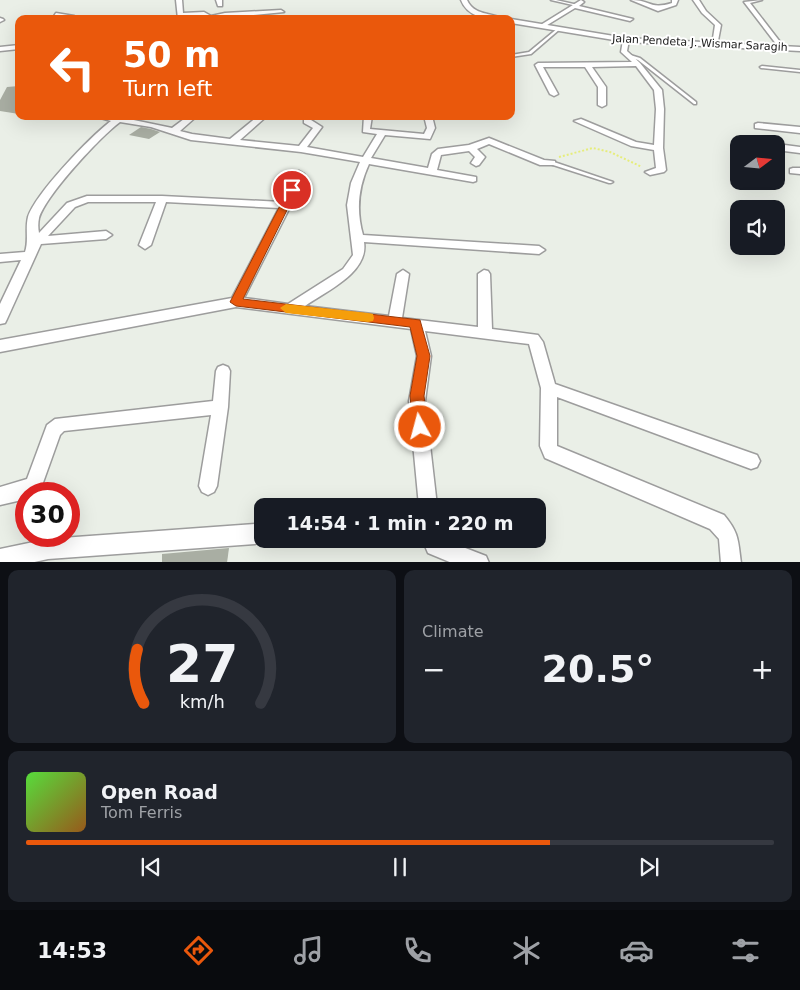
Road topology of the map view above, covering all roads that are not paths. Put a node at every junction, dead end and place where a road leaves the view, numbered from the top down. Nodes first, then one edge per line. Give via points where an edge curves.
1 (179, 0) edge
2 (464, 0) edge
3 (552, 0) edge
4 (586, 0) edge
5 (634, 0) edge
6 (675, 0) edge
7 (696, 0) edge
8 (759, 0) edge
9 (576, 6) junction
10 (281, 12) dead end
11 (181, 15) edge
12 (239, 15) edge
13 (480, 15) edge
14 (630, 19) dead end
15 (515, 21) edge
16 (542, 26) junction
17 (559, 29) junction
18 (626, 40) junction
19 (715, 45) junction
20 (15, 47) edge
21 (782, 48) junction
22 (0, 49) edge
23 (800, 49) edge
24 (515, 55) edge
25 (628, 55) junction
26 (587, 64) junction
27 (638, 64) junction
28 (762, 67) dead end
29 (800, 71) edge
30 (554, 94) dead end
31 (695, 103) dead end
32 (602, 105) dead end
33 (117, 120) edge
34 (129, 120) edge
35 (188, 120) edge
36 (258, 120) edge
37 (307, 120) edge
38 (367, 120) edge
39 (429, 120) edge
40 (578, 121) dead end
41 (758, 126) dead end
42 (800, 130) edge
43 (173, 132) junction
44 (382, 133) junction
45 (233, 142) junction
46 (470, 148) junction
47 (658, 148) junction
48 (785, 148) edge
49 (301, 149) junction
50 (800, 150) edge
51 (363, 161) junction
52 (476, 163) dead end
53 (552, 163) joint
54 (650, 172) road end
55 (431, 173) junction
56 (299, 174) dead end
57 (473, 179) dead end
58 (611, 182) dead end
59 (162, 198) junction
60 (286, 205) junction
61 (106, 235) dead end
62 (356, 238) junction
63 (145, 245) dead end
64 (33, 247) junction
65 (539, 250) dead end
66 (0, 258) edge
67 (402, 274) dead end
68 (484, 274) dead end
69 (236, 302) junction
70 (290, 309) junction
71 (0, 318) edge
72 (394, 320) junction
73 (416, 323) junction
74 (485, 333) junction
75 (0, 346) edge
76 (223, 371) dead end
77 (549, 388) junction
78 (220, 407) junction
79 (750, 462) dead end
80 (208, 486) dead end
81 (0, 496) edge
82 (427, 498) edge
83 (254, 534) edge
84 (440, 548) edge
85 (0, 559) edge
86 (479, 562) edge
87 (731, 562) edge

1 - 11 street
2 - 13 street via 472,11
3 - 9 lane
4 - 9 street
5 - 6 street via 659,9 674,4
7 - 19 street via 718,25
8 - 21 street via 747,2
9 - 14 street
9 - 16 street
10 - 12 street
15 - 16 street, Jalan Pendeta J. Wismar Saragih
16 - 17 street, Jalan Pendeta J. Wismar Saragih
17 - 18 street, Jalan Pendeta J. Wismar Saragih
17 - 24 lane via 530,53
18 - 19 street, Jalan Pendeta J. Wismar Saragih
18 - 25 street via 624,52
19 - 21 street, Jalan Pendeta J. Wismar Saragih
20 - 22 street
21 - 23 street, Jalan Pendeta J. Wismar Saragih
25 - 27 street
25 - 31 lane via 639,59
26 - 27 street
26 - 30 street via 538,65
26 - 32 street via 602,87
27 - 47 street via 658,90
28 - 29 lane
33 - 64 street via 34,214
34 - 43 street
35 - 43 street
36 - 45 street
37 - 49 street via 318,127
38 - 44 street via 366,130
39 - 44 street via 431,128 427,137
40 - 47 street via 634,144
41 - 42 street
43 - 45 street
44 - 51 street
45 - 49 street
46 - 52 street via 480,157
46 - 53 street via 491,140 544,164
46 - 55 street via 441,151
47 - 54 street via 661,170
48 - 50 street
49 - 51 street
51 - 55 street
51 - 62 street via 353,206
53 - 58 lane
55 - 57 street
56 - 60 street
59 - 60 street
59 - 63 street
59 - 64 street via 94,198 81,201 71,205
60 - 69 street
61 - 64 street
62 - 65 street
62 - 70 street via 360,252 351,269
64 - 66 street
64 - 71 street
67 - 72 street
68 - 74 street
69 - 70 street
69 - 75 street
70 - 72 street
72 - 73 street
73 - 74 street
73 - 82 street via 424,356 417,402
74 - 77 street via 534,340
76 - 78 street
77 - 79 street
77 - 87 street via 548,446 551,452 717,522 728,535
78 - 80 street
78 - 81 street via 61,424 53,430 34,485
83 - 85 street via 48,549
84 - 86 street

